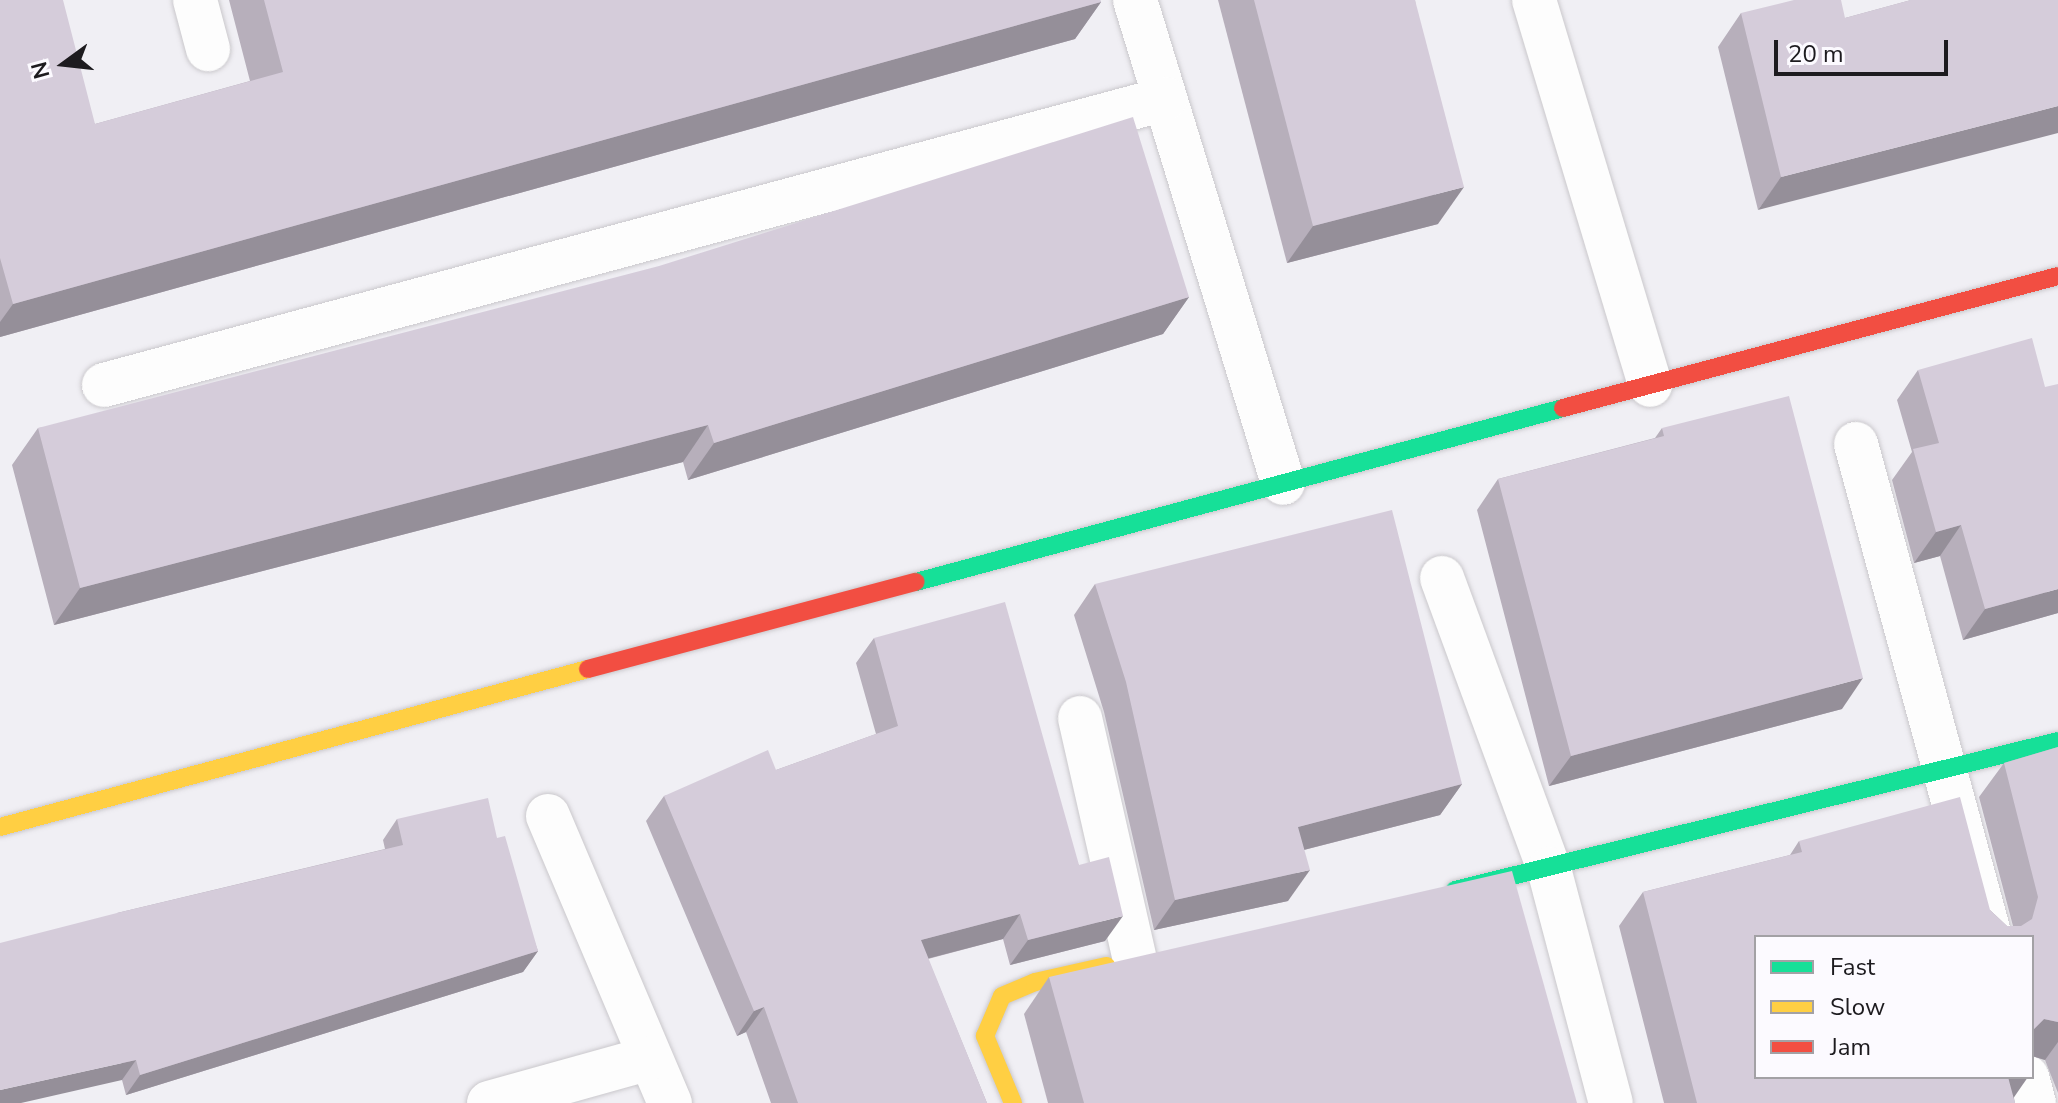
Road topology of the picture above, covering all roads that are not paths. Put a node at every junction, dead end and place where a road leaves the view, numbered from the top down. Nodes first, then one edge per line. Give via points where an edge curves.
1 (195, 0) edge
2 (1135, 0) edge
3 (1534, 0) edge
4 (208, 49) dead end
5 (1165, 99) junction
6 (2058, 276) edge
7 (104, 385) dead end
8 (1650, 385) junction
9 (1856, 444) dead end
10 (1283, 483) junction
11 (1442, 578) dead end
12 (1080, 718) dead end
13 (2058, 741) edge
14 (1944, 769) junction
15 (548, 816) dead end
16 (0, 827) edge
17 (1549, 869) junction
18 (1442, 892) edge
19 (1989, 935) edge
20 (1143, 958) joint
21 (650, 1058) junction
22 (2028, 1079) edge
23 (489, 1103) edge
24 (670, 1103) edge
25 (1013, 1103) edge
26 (1611, 1103) edge
27 (2034, 1103) edge

1 - 4 street
2 - 5 street
3 - 8 street
5 - 7 street
5 - 10 street
6 - 8 street
8 - 10 street
9 - 14 street
10 - 16 street
11 - 17 street
12 - 20 street
13 - 14 street
14 - 17 street
14 - 19 street
15 - 21 street
17 - 18 street
17 - 26 street
20 - 25 street via 1035,982 1002,996 985,1036
21 - 23 street
21 - 24 street
22 - 27 street

